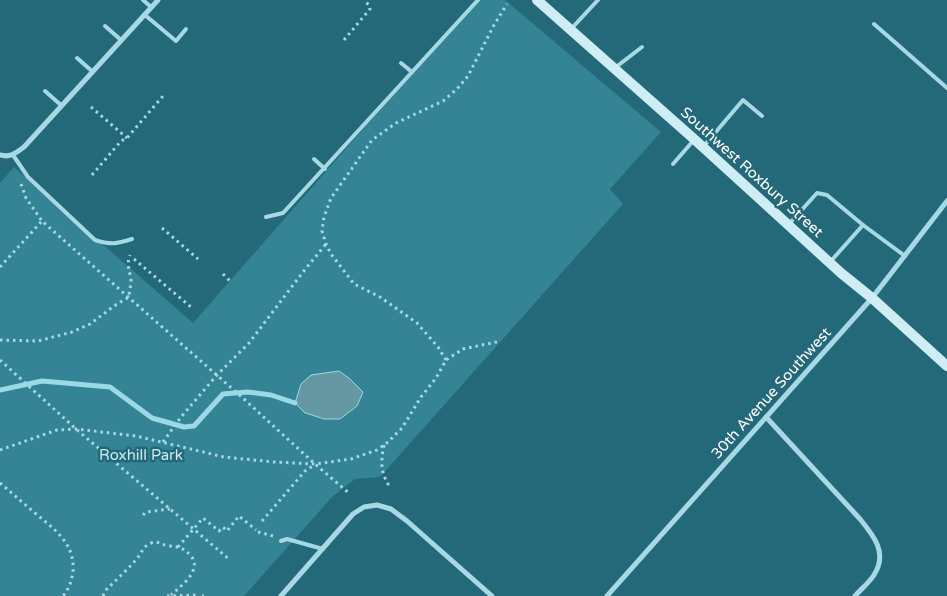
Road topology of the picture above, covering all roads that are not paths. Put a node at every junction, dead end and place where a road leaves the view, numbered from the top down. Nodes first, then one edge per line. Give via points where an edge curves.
1 (143, 0) edge
2 (158, 0) edge
3 (478, 0) edge
4 (537, 0) edge
5 (598, 0) edge
6 (151, 7) junction
7 (144, 14) junction
8 (874, 24) dead end
9 (105, 26) dead end
10 (186, 29) dead end
11 (571, 29) junction
12 (121, 40) junction
13 (642, 47) dead end
14 (77, 58) dead end
15 (401, 63) dead end
16 (614, 69) junction
17 (93, 72) junction
18 (412, 72) junction
19 (947, 88) edge
20 (46, 91) dead end
21 (62, 106) junction
22 (762, 116) dead end
23 (694, 139) junction
24 (703, 147) junction
25 (0, 155) edge
26 (13, 155) junction
27 (314, 159) dead end
28 (673, 164) dead end
29 (325, 169) junction
30 (947, 201) edge
31 (266, 217) dead end
32 (788, 225) junction
33 (863, 225) junction
34 (132, 239) dead end
35 (905, 256) junction
36 (829, 262) junction
37 (872, 298) junction
38 (947, 366) edge
39 (766, 417) junction
40 (280, 541) dead end
41 (323, 549) junction
42 (281, 596) edge
43 (492, 596) edge
44 (607, 596) edge
45 (855, 596) edge

1 - 6 lane
2 - 6 street
3 - 18 lane
4 - 11 main road, Southwest Roxbury Street
5 - 11 lane
6 - 7 street
7 - 10 lane via 176,41
7 - 12 street
8 - 19 lane
9 - 12 lane
11 - 16 main road, Southwest Roxbury Street
12 - 17 street
13 - 16 lane
14 - 17 lane
15 - 18 lane
16 - 23 main road, Southwest Roxbury Street
17 - 21 street
18 - 29 lane
20 - 21 lane
21 - 26 street
22 - 24 lane via 743,100
23 - 24 main road, Southwest Roxbury Street
23 - 28 lane
24 - 32 main road, Southwest Roxbury Street
25 - 26 street
26 - 34 lane via 28,177 95,240 108,244
27 - 29 lane
29 - 31 lane via 283,213
30 - 35 street, 30th Avenue Southwest
32 - 33 lane via 817,193 827,195
32 - 36 main road, Southwest Roxbury Street
33 - 35 lane
33 - 36 lane
35 - 37 street, 30th Avenue Southwest
36 - 37 main road, Southwest Roxbury Street
37 - 38 main road, Southwest Roxbury Street
37 - 39 street, 30th Avenue Southwest
39 - 44 street, 30th Avenue Southwest
39 - 45 street via 874,536 881,553 878,566
40 - 41 lane via 287,539
41 - 42 street
41 - 43 street via 353,514 364,507 377,505 391,509 407,521

